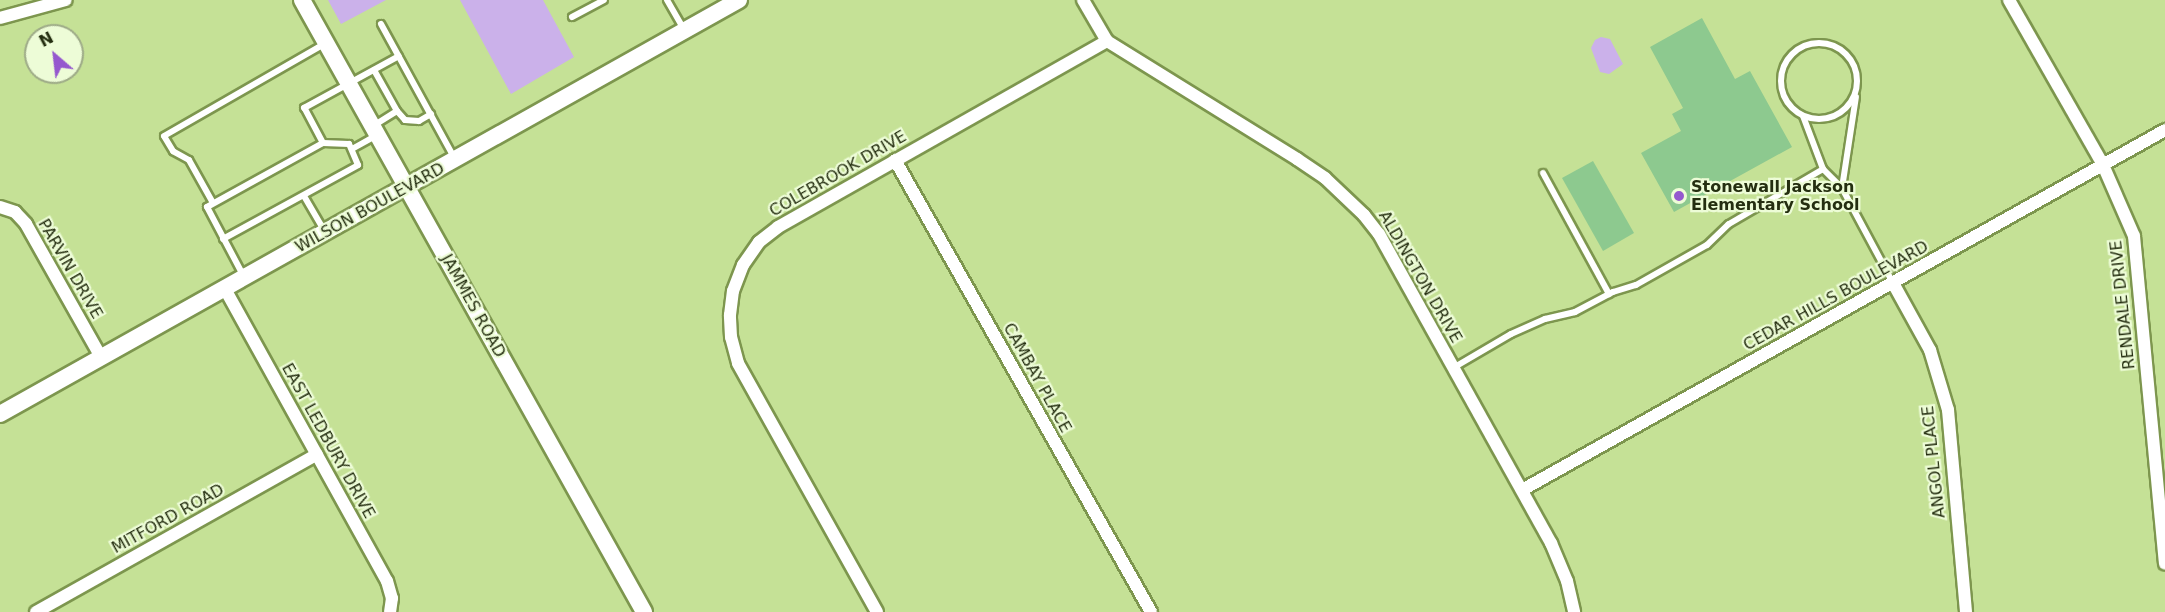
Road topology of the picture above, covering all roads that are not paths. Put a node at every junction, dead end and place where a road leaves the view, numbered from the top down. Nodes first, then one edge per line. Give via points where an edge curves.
1 (66, 0) edge
2 (302, 0) edge
3 (604, 0) edge
4 (667, 0) edge
5 (739, 0) edge
6 (1083, 0) edge
7 (2009, 0) edge
8 (572, 17) dead end
9 (0, 18) edge
10 (381, 24) dead end
11 (684, 31) junction
12 (1107, 41) junction
13 (326, 43) junction
14 (399, 56) junction
15 (374, 70) junction
16 (349, 84) junction
17 (1857, 92) junction
18 (397, 111) junction
19 (431, 114) junction
20 (1803, 116) junction
21 (375, 130) junction
22 (2165, 130) edge
23 (323, 142) junction
24 (352, 149) junction
25 (456, 159) junction
26 (895, 160) junction
27 (2103, 165) junction
28 (1823, 170) junction
29 (1543, 172) dead end
30 (407, 187) junction
31 (1842, 188) junction
32 (304, 196) junction
33 (213, 203) junction
34 (0, 207) edge
35 (325, 233) junction
36 (224, 239) junction
37 (244, 278) junction
38 (1893, 283) junction
39 (225, 289) junction
40 (1609, 294) junction
41 (101, 357) junction
42 (1453, 368) junction
43 (0, 414) edge
44 (317, 454) junction
45 (1522, 490) junction
46 (2165, 564) edge
47 (36, 612) edge
48 (390, 612) edge
49 (644, 612) edge
50 (877, 612) edge
51 (1151, 612) edge
52 (1574, 612) edge
53 (1966, 612) edge

1 - 9 street
2 - 13 main road, JAMMES ROAD
3 - 8 lane
4 - 11 lane
5 - 11 main road, WILSON BOULEVARD
6 - 12 street, ALDINGTON DRIVE
7 - 27 street, RENDALE DRIVE
10 - 14 lane
11 - 25 main road, WILSON BOULEVARD
12 - 26 street, COLEBROOK DRIVE
12 - 42 street, ALDINGTON DRIVE via 1297,159 1347,198 1379,234
13 - 16 main road, JAMMES ROAD
13 - 33 lane via 164,136 173,151 189,160
14 - 15 lane
14 - 19 lane
15 - 16 lane
15 - 18 lane
16 - 21 main road, JAMMES ROAD
16 - 23 lane via 304,108
17 - 20 lane via 1846,108 1829,118
17 - 20 lane via 1856,66 1848,54 1825,42 1801,47 1791,54 1781,76 1785,99
17 - 31 lane
18 - 19 lane via 405,120 418,121
18 - 21 lane
19 - 25 lane
20 - 28 lane
21 - 24 lane
21 - 30 main road, JAMMES ROAD
22 - 27 street, CEDAR HILLS BOULEVARD
23 - 24 lane via 349,144
23 - 33 lane
24 - 32 lane via 358,165
25 - 30 main road, WILSON BOULEVARD
26 - 50 street, COLEBROOK DRIVE via 778,226 759,242 743,265 730,315 738,363
26 - 51 street, CAMBAY PLACE
27 - 38 street, CEDAR HILLS BOULEVARD
27 - 46 street, RENDALE DRIVE via 2128,219 2137,254
28 - 31 lane
28 - 40 lane via 1729,224 1707,245 1636,285
29 - 40 lane
30 - 35 main road, WILSON BOULEVARD
30 - 49 main road, JAMMES ROAD
31 - 38 lane
32 - 35 lane
32 - 36 lane
33 - 36 lane via 207,207
34 - 41 street, PARVIN DRIVE via 15,212 26,224
35 - 37 main road, WILSON BOULEVARD
36 - 37 lane
37 - 39 main road, WILSON BOULEVARD
38 - 45 street, CEDAR HILLS BOULEVARD
38 - 53 street, ANGOL PLACE via 1930,351 1947,410
39 - 41 main road, WILSON BOULEVARD
39 - 44 street, EAST LEDBURY DRIVE
40 - 42 lane via 1575,312 1545,319 1511,334
41 - 43 main road, WILSON BOULEVARD
42 - 45 street, ALDINGTON DRIVE
44 - 47 street, MITFORD ROAD
44 - 48 street, EAST LEDBURY DRIVE via 387,581 393,598
45 - 52 street, ALDINGTON DRIVE via 1555,552

